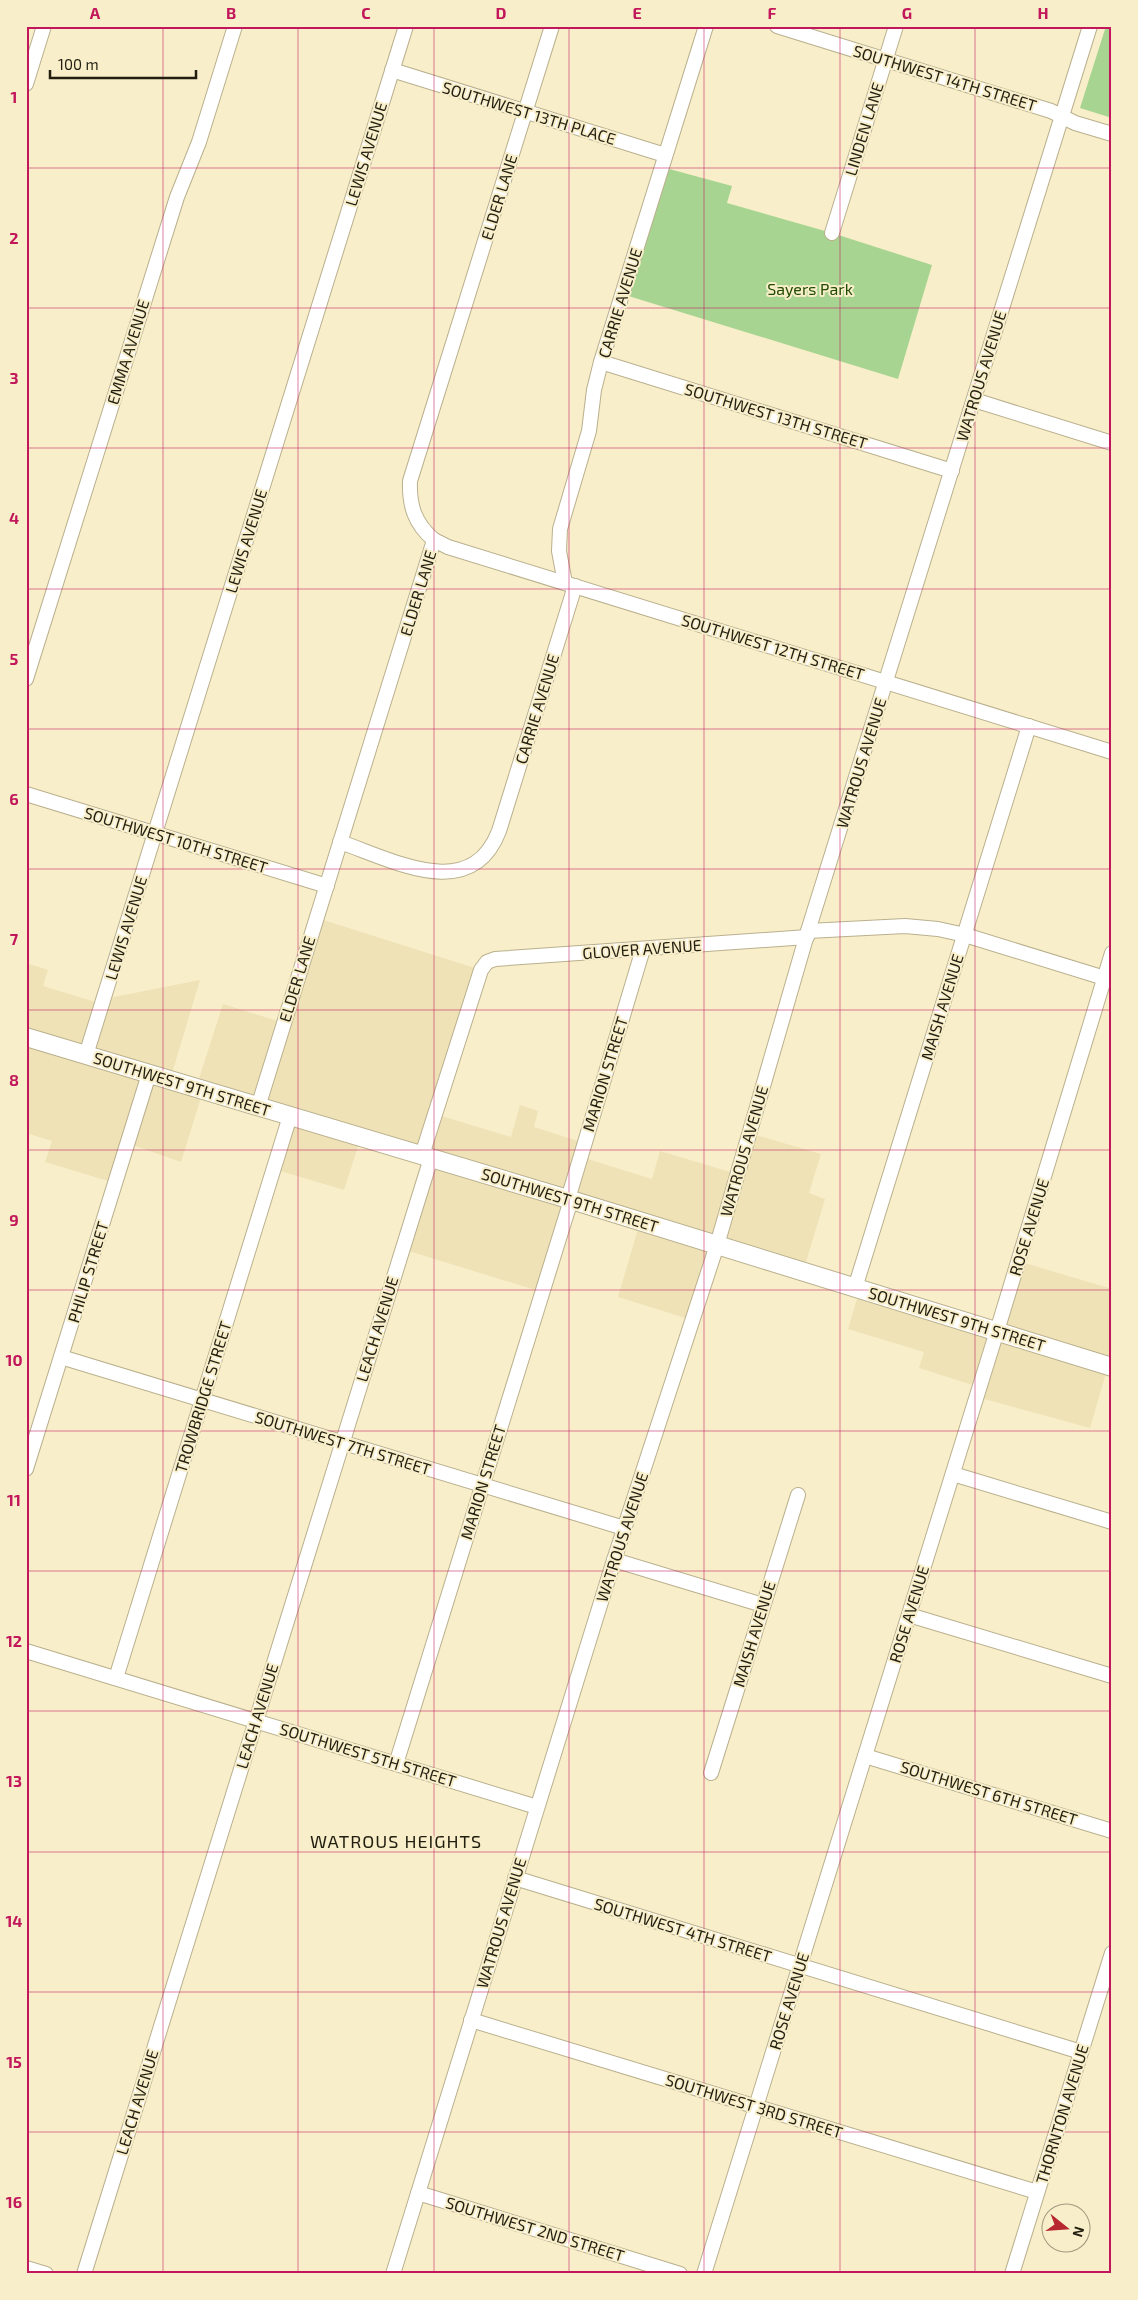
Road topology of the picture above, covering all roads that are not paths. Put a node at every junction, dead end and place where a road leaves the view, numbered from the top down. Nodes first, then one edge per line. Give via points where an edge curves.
1 (44, 26) edge
2 (235, 26) edge
3 (406, 26) edge
4 (552, 26) edge
5 (706, 26) edge
6 (777, 26) edge
7 (896, 26) edge
8 (1090, 26) edge
9 (885, 60) junction
10 (392, 70) junction
11 (26, 84) edge
12 (525, 111) junction
13 (1063, 116) junction
14 (1112, 134) edge
15 (665, 155) junction
16 (832, 233) dead end
17 (601, 362) junction
18 (974, 400) junction
19 (1112, 444) edge
20 (952, 471) junction
21 (434, 540) junction
22 (570, 585) junction
23 (26, 679) edge
24 (886, 682) junction
25 (1029, 726) junction
26 (1112, 752) edge
27 (26, 794) edge
28 (155, 833) junction
29 (340, 842) junction
30 (326, 886) junction
31 (808, 934) junction
32 (965, 935) junction
33 (643, 949) junction
34 (1112, 953) edge
35 (481, 970) joint
36 (1108, 979) edge
37 (26, 1037) edge
38 (86, 1056) junction
39 (148, 1074) junction
40 (258, 1107) junction
41 (290, 1116) junction
42 (427, 1156) junction
43 (569, 1199) junction
44 (716, 1245) junction
45 (856, 1288) junction
46 (997, 1331) junction
47 (61, 1357) junction
48 (1112, 1367) edge
49 (202, 1400) junction
50 (342, 1442) junction
51 (26, 1469) edge
52 (953, 1474) junction
53 (482, 1485) junction
54 (798, 1495) dead end
55 (1112, 1522) edge
56 (624, 1528) junction
57 (614, 1560) junction
58 (763, 1605) junction
59 (909, 1615) junction
60 (26, 1651) edge
61 (1112, 1676) edge
62 (116, 1678) junction
63 (255, 1721) junction
64 (865, 1756) junction
65 (396, 1764) junction
66 (711, 1773) dead end
67 (537, 1807) junction
68 (1112, 1831) edge
69 (515, 1878) junction
70 (1112, 1953) edge
71 (800, 1966) junction
72 (1107, 1984) edge
73 (471, 2020) junction
74 (1081, 2052) junction
75 (756, 2107) junction
76 (1037, 2192) junction
77 (418, 2193) junction
78 (26, 2268) edge
79 (46, 2274) edge
80 (84, 2274) edge
81 (393, 2274) edge
82 (680, 2274) edge
83 (704, 2274) edge
84 (1012, 2274) edge

1 - 11 street
2 - 23 street, EMMA AVENUE via 199,142 177,196
3 - 10 street, LEWIS AVENUE
4 - 12 street, ELDER LANE
5 - 15 street, CARRIE AVENUE
6 - 9 street, SOUTHWEST 14TH STREET
7 - 9 street, LINDEN LANE
8 - 13 street, WATROUS AVENUE
9 - 13 street, SOUTHWEST 14TH STREET
9 - 16 street, LINDEN LANE
10 - 12 street, SOUTHWEST 13TH PLACE
10 - 28 street, LEWIS AVENUE
12 - 15 street, SOUTHWEST 13TH PLACE
12 - 21 street, ELDER LANE via 410,481 409,498 414,516 423,531
13 - 14 street, SOUTHWEST 14TH STREET
13 - 18 street, WATROUS AVENUE
15 - 17 street, CARRIE AVENUE
17 - 20 street, SOUTHWEST 13TH STREET
17 - 22 street, CARRIE AVENUE via 589,431 560,529 559,551
18 - 19 street
18 - 20 street, WATROUS AVENUE
20 - 24 street, WATROUS AVENUE
21 - 22 street, SOUTHWEST 12TH STREET
21 - 29 street, ELDER LANE
22 - 24 street, SOUTHWEST 12TH STREET
22 - 29 street, CARRIE AVENUE via 499,831 483,859 470,868 437,872 415,868
24 - 25 street, SOUTHWEST 12TH STREET
24 - 31 street, WATROUS AVENUE
25 - 26 street, SOUTHWEST 12TH STREET
25 - 32 street, MAISH AVENUE
27 - 28 street, SOUTHWEST 10TH STREET
28 - 30 street, SOUTHWEST 10TH STREET
28 - 38 street, LEWIS AVENUE
29 - 30 street, ELDER LANE
30 - 40 street, ELDER LANE
31 - 32 street, GLOVER AVENUE via 905,926
31 - 33 street, GLOVER AVENUE
31 - 44 street, WATROUS AVENUE
32 - 36 street, GLOVER AVENUE
32 - 45 street, MAISH AVENUE
33 - 35 street, GLOVER AVENUE via 495,959 487,962
33 - 43 street, MARION STREET
34 - 36 street, ROSE AVENUE
35 - 42 street, LEACH AVENUE
36 - 46 street, ROSE AVENUE
37 - 38 main road, SOUTHWEST 9TH STREET
38 - 39 main road, SOUTHWEST 9TH STREET
39 - 40 main road, SOUTHWEST 9TH STREET
39 - 47 street, PHILIP STREET
40 - 41 main road, SOUTHWEST 9TH STREET
41 - 42 main road, SOUTHWEST 9TH STREET
41 - 49 street, TROWBRIDGE STREET
42 - 43 main road, SOUTHWEST 9TH STREET
42 - 50 street, LEACH AVENUE
43 - 44 main road, SOUTHWEST 9TH STREET
43 - 53 street, MARION STREET
44 - 45 main road, SOUTHWEST 9TH STREET
44 - 56 street, WATROUS AVENUE
45 - 46 main road, SOUTHWEST 9TH STREET
46 - 48 main road, SOUTHWEST 9TH STREET
46 - 52 street, ROSE AVENUE
47 - 49 street, SOUTHWEST 7TH STREET
47 - 51 street, PHILIP STREET
49 - 50 street, SOUTHWEST 7TH STREET
49 - 62 street, TROWBRIDGE STREET
50 - 53 street, SOUTHWEST 7TH STREET
50 - 63 street, LEACH AVENUE
52 - 55 street
52 - 59 street, ROSE AVENUE
53 - 56 street, SOUTHWEST 7TH STREET
53 - 65 street, MARION STREET
54 - 58 street, MAISH AVENUE
56 - 57 street, WATROUS AVENUE
57 - 58 street
57 - 67 street, WATROUS AVENUE
58 - 66 street, MAISH AVENUE
59 - 61 street
59 - 64 street, ROSE AVENUE
60 - 62 street, SOUTHWEST 5TH STREET
62 - 63 street, SOUTHWEST 5TH STREET
63 - 65 street, SOUTHWEST 5TH STREET
63 - 80 street, LEACH AVENUE
64 - 68 street, SOUTHWEST 6TH STREET
64 - 71 street, ROSE AVENUE
65 - 67 street, SOUTHWEST 5TH STREET
67 - 69 street, WATROUS AVENUE
69 - 71 street, SOUTHWEST 4TH STREET
69 - 73 street, WATROUS AVENUE
70 - 72 street, THORNTON AVENUE
71 - 74 street, SOUTHWEST 4TH STREET
71 - 75 street, ROSE AVENUE
72 - 74 street, THORNTON AVENUE
73 - 75 street, SOUTHWEST 3RD STREET
73 - 77 street, WATROUS AVENUE
74 - 76 street, THORNTON AVENUE
75 - 76 street, SOUTHWEST 3RD STREET
75 - 83 street, ROSE AVENUE
76 - 84 street, THORNTON AVENUE
77 - 81 street, WATROUS AVENUE
77 - 82 street, SOUTHWEST 2ND STREET
78 - 79 street

